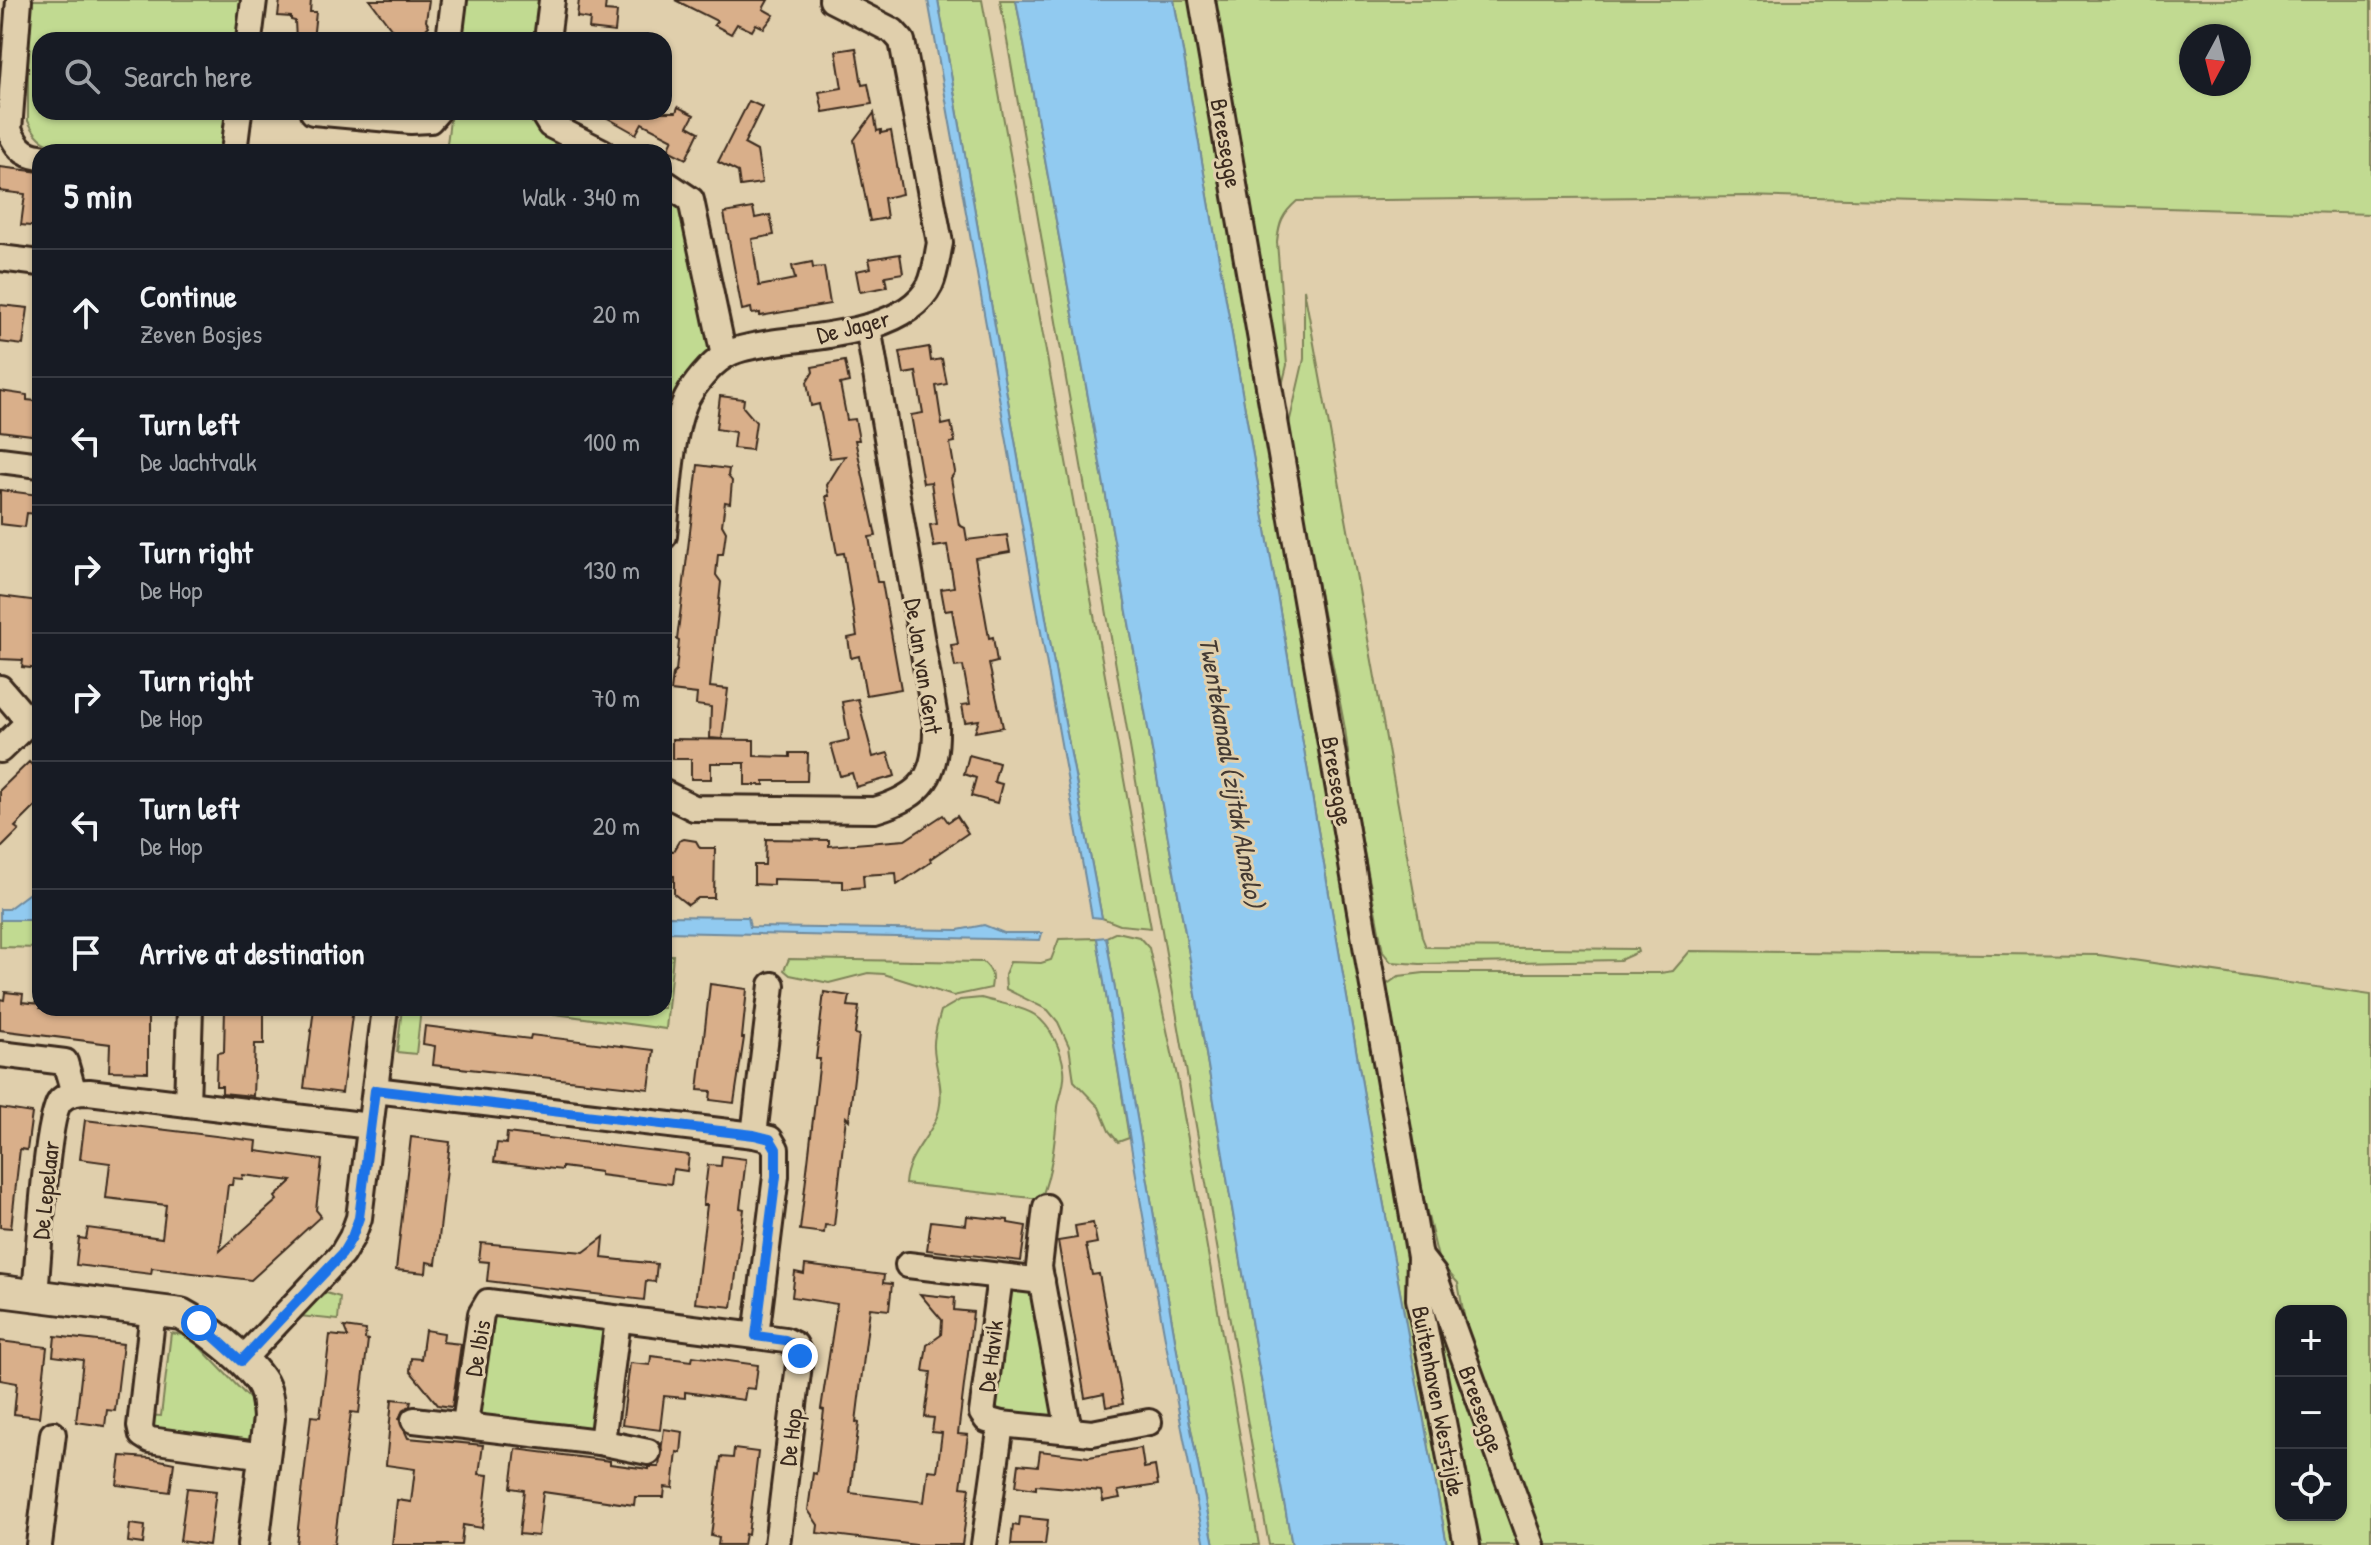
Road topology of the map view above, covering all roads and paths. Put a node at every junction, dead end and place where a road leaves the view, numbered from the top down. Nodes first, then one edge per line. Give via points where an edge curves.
1 (19, 0) edge
2 (254, 0) edge
3 (454, 0) edge
4 (552, 0) edge
5 (832, 0) edge
6 (1202, 0) edge
7 (250, 32) edge
8 (450, 32) edge
9 (548, 32) edge
10 (8, 34) edge
11 (238, 120) edge
12 (400, 120) edge
13 (430, 120) edge
14 (547, 120) edge
15 (235, 144) edge
16 (587, 144) edge
17 (32, 156) edge
18 (672, 187) edge
19 (0, 258) edge
20 (32, 262) edge
21 (868, 327) junction
22 (724, 356) junction
23 (672, 450) edge
24 (0, 460) edge
25 (32, 464) edge
26 (0, 688) edge
27 (32, 721) edge
28 (32, 725) edge
29 (0, 750) edge
30 (672, 797) edge
31 (772, 985) dead end
32 (190, 1016) edge
33 (384, 1016) edge
34 (0, 1054) edge
35 (375, 1090) junction
36 (74, 1093) junction
37 (187, 1104) junction
38 (370, 1126) junction
39 (754, 1135) junction
40 (1046, 1207) dead end
41 (1420, 1257) junction
42 (908, 1265) dead end
43 (1000, 1277) junction
44 (1042, 1281) junction
45 (0, 1291) edge
46 (35, 1295) junction
47 (153, 1311) junction
48 (618, 1320) junction
49 (756, 1336) junction
50 (241, 1361) junction
51 (414, 1420) dead end
52 (1149, 1422) dead end
53 (1001, 1424) junction
54 (474, 1427) junction
55 (1069, 1431) junction
56 (53, 1434) dead end
57 (599, 1442) junction
58 (648, 1452) dead end
59 (265, 1456) junction
60 (39, 1545) edge
61 (253, 1545) edge
62 (777, 1545) edge
63 (984, 1545) edge
64 (1467, 1545) edge
65 (1532, 1545) edge

1 - 10 street
2 - 7 street
3 - 8 street
4 - 9 street
5 - 21 street, De Jager via 893,31 902,41 940,243 930,286 901,314
6 - 41 street, Breesegge
10 - 17 street via 9,130 17,148
11 - 15 street
12 - 13 street
14 - 16 street
18 - 22 street via 691,200
19 - 20 street
21 - 22 street, De Jager via 747,347
21 - 30 street, De Jan van Gent via 936,724 936,752 927,780 896,804 875,810 694,808
22 - 23 street via 687,398
24 - 25 street
26 - 27 street
28 - 29 street
31 - 39 street
32 - 37 street
33 - 35 street
34 - 36 street via 65,1062
35 - 38 street
35 - 39 street
36 - 37 street
36 - 46 street, De Lepelaar via 60,1102 51,1130
37 - 38 street
38 - 50 street via 352,1237
39 - 49 street via 770,1139 776,1149
40 - 44 street
41 - 64 street, Buitenhaven Westzijde via 1419,1299
41 - 65 street, Breesegge via 1434,1275
42 - 43 street
43 - 44 street
43 - 53 street, De Havik via 982,1413
44 - 55 street
45 - 46 street
46 - 47 street
47 - 50 street via 181,1314 199,1323
47 - 59 street via 142,1435
48 - 49 street, De Ibis
48 - 54 street, De Ibis via 488,1302 481,1314 466,1417
48 - 57 street
49 - 62 street, De Hop via 785,1340 800,1356
50 - 59 street via 260,1380 267,1397
51 - 54 street
52 - 55 street, De Havik via 1092,1433
53 - 55 street, De Havik
53 - 63 street, De Havik
54 - 57 street
56 - 60 street
57 - 58 street
59 - 61 street

